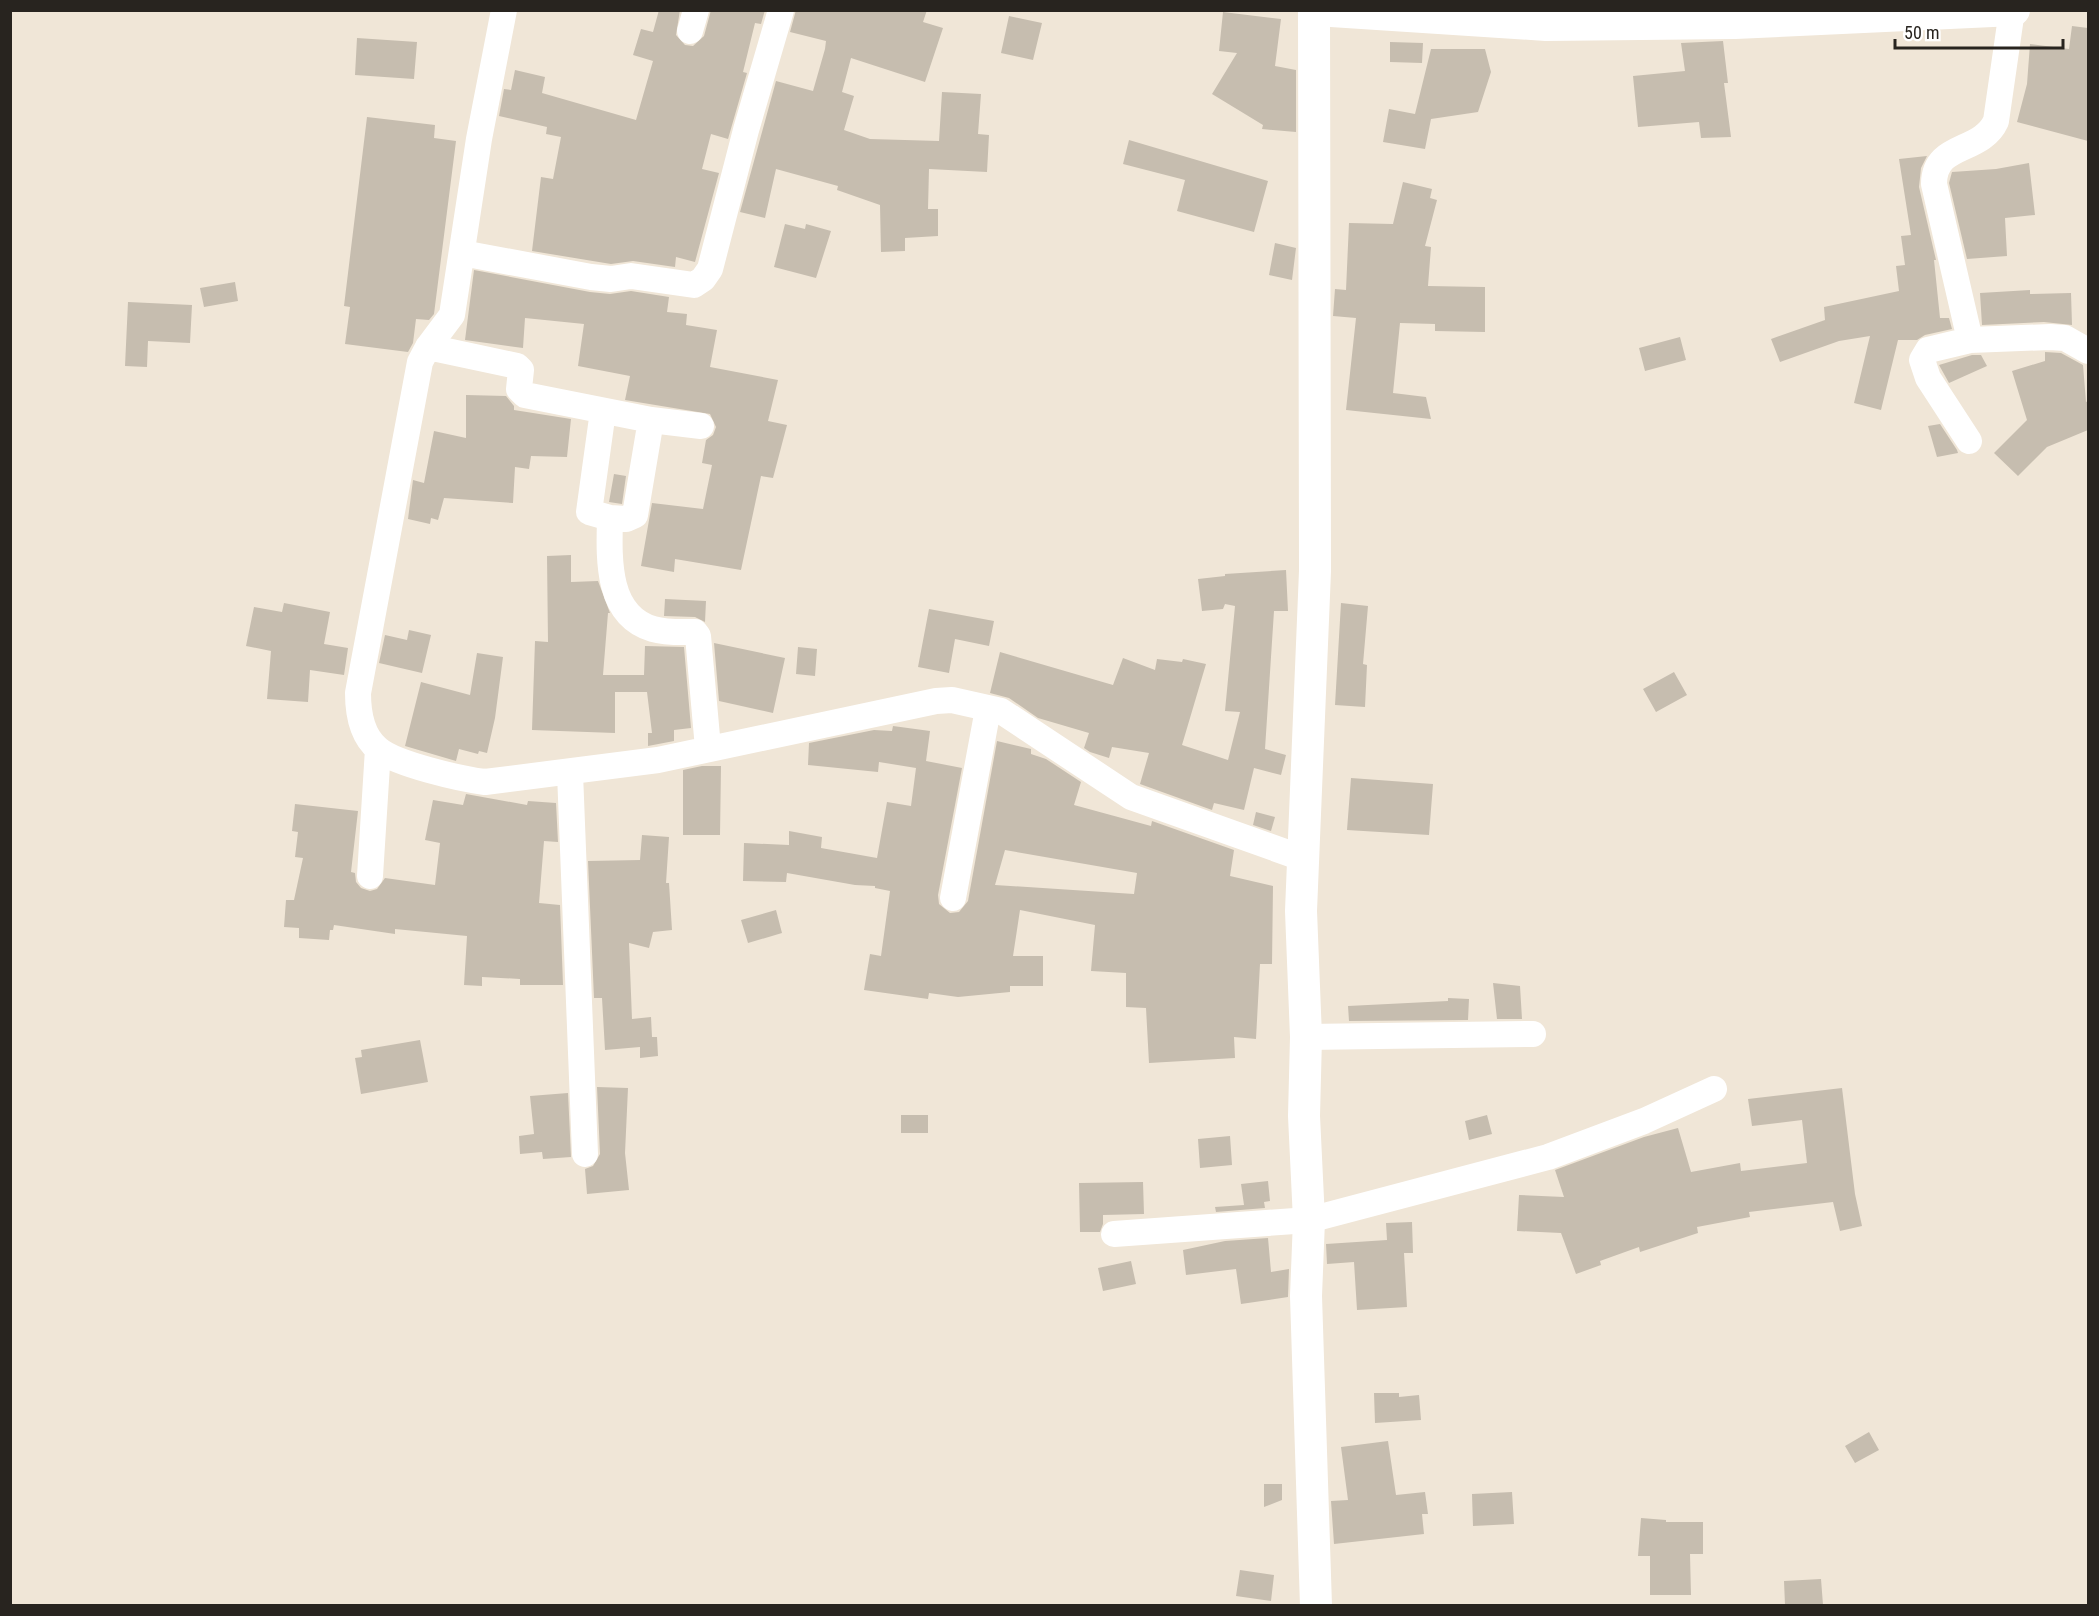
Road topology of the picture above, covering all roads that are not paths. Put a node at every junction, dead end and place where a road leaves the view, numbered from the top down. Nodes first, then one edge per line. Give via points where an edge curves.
1 (504, 10) edge
2 (781, 10) edge
3 (1315, 10) edge
4 (2013, 11) edge
5 (462, 253) junction
6 (1970, 340) junction
7 (428, 347) junction
8 (2088, 351) edge
9 (603, 411) junction
10 (651, 420) junction
11 (701, 426) dead end
12 (1969, 441) dead end
13 (610, 518) junction
14 (988, 709) junction
15 (708, 748) junction
16 (378, 749) junction
17 (570, 773) junction
18 (1302, 858) junction
19 (370, 876) dead end
20 (953, 898) dead end
21 (1533, 1034) dead end
22 (1306, 1037) junction
23 (1714, 1089) dead end
24 (585, 1154) dead end
25 (1309, 1220) junction
26 (1114, 1234) dead end
27 (1316, 1605) edge

1 - 5 street
2 - 5 street via 718,242 703,279 694,285 631,276 591,277
3 - 4 street via 1546,25 1735,23
3 - 18 street via 1315,571
4 - 6 street via 1996,121 1984,138 1946,156 1938,163 1934,175
5 - 7 street via 452,315
6 - 8 street via 2050,336 2065,338
6 - 12 street via 1928,350 1922,360
7 - 9 street via 517,366 521,370 519,389 525,395
7 - 16 street via 420,362 358,693 362,725
9 - 10 street
9 - 13 street via 589,512
10 - 11 street
10 - 13 street via 635,515
13 - 15 street via 609,557 621,605 636,623 655,630 695,632 698,636
14 - 15 street via 952,700 936,701
14 - 18 street via 1001,711 1131,797
14 - 20 street
15 - 17 street
16 - 17 street via 391,757 462,779 485,782
16 - 19 street
17 - 24 street
18 - 22 street
21 - 22 street
22 - 25 street via 1304,1116
23 - 25 street via 1548,1158
25 - 26 street
25 - 27 street via 1306,1296

